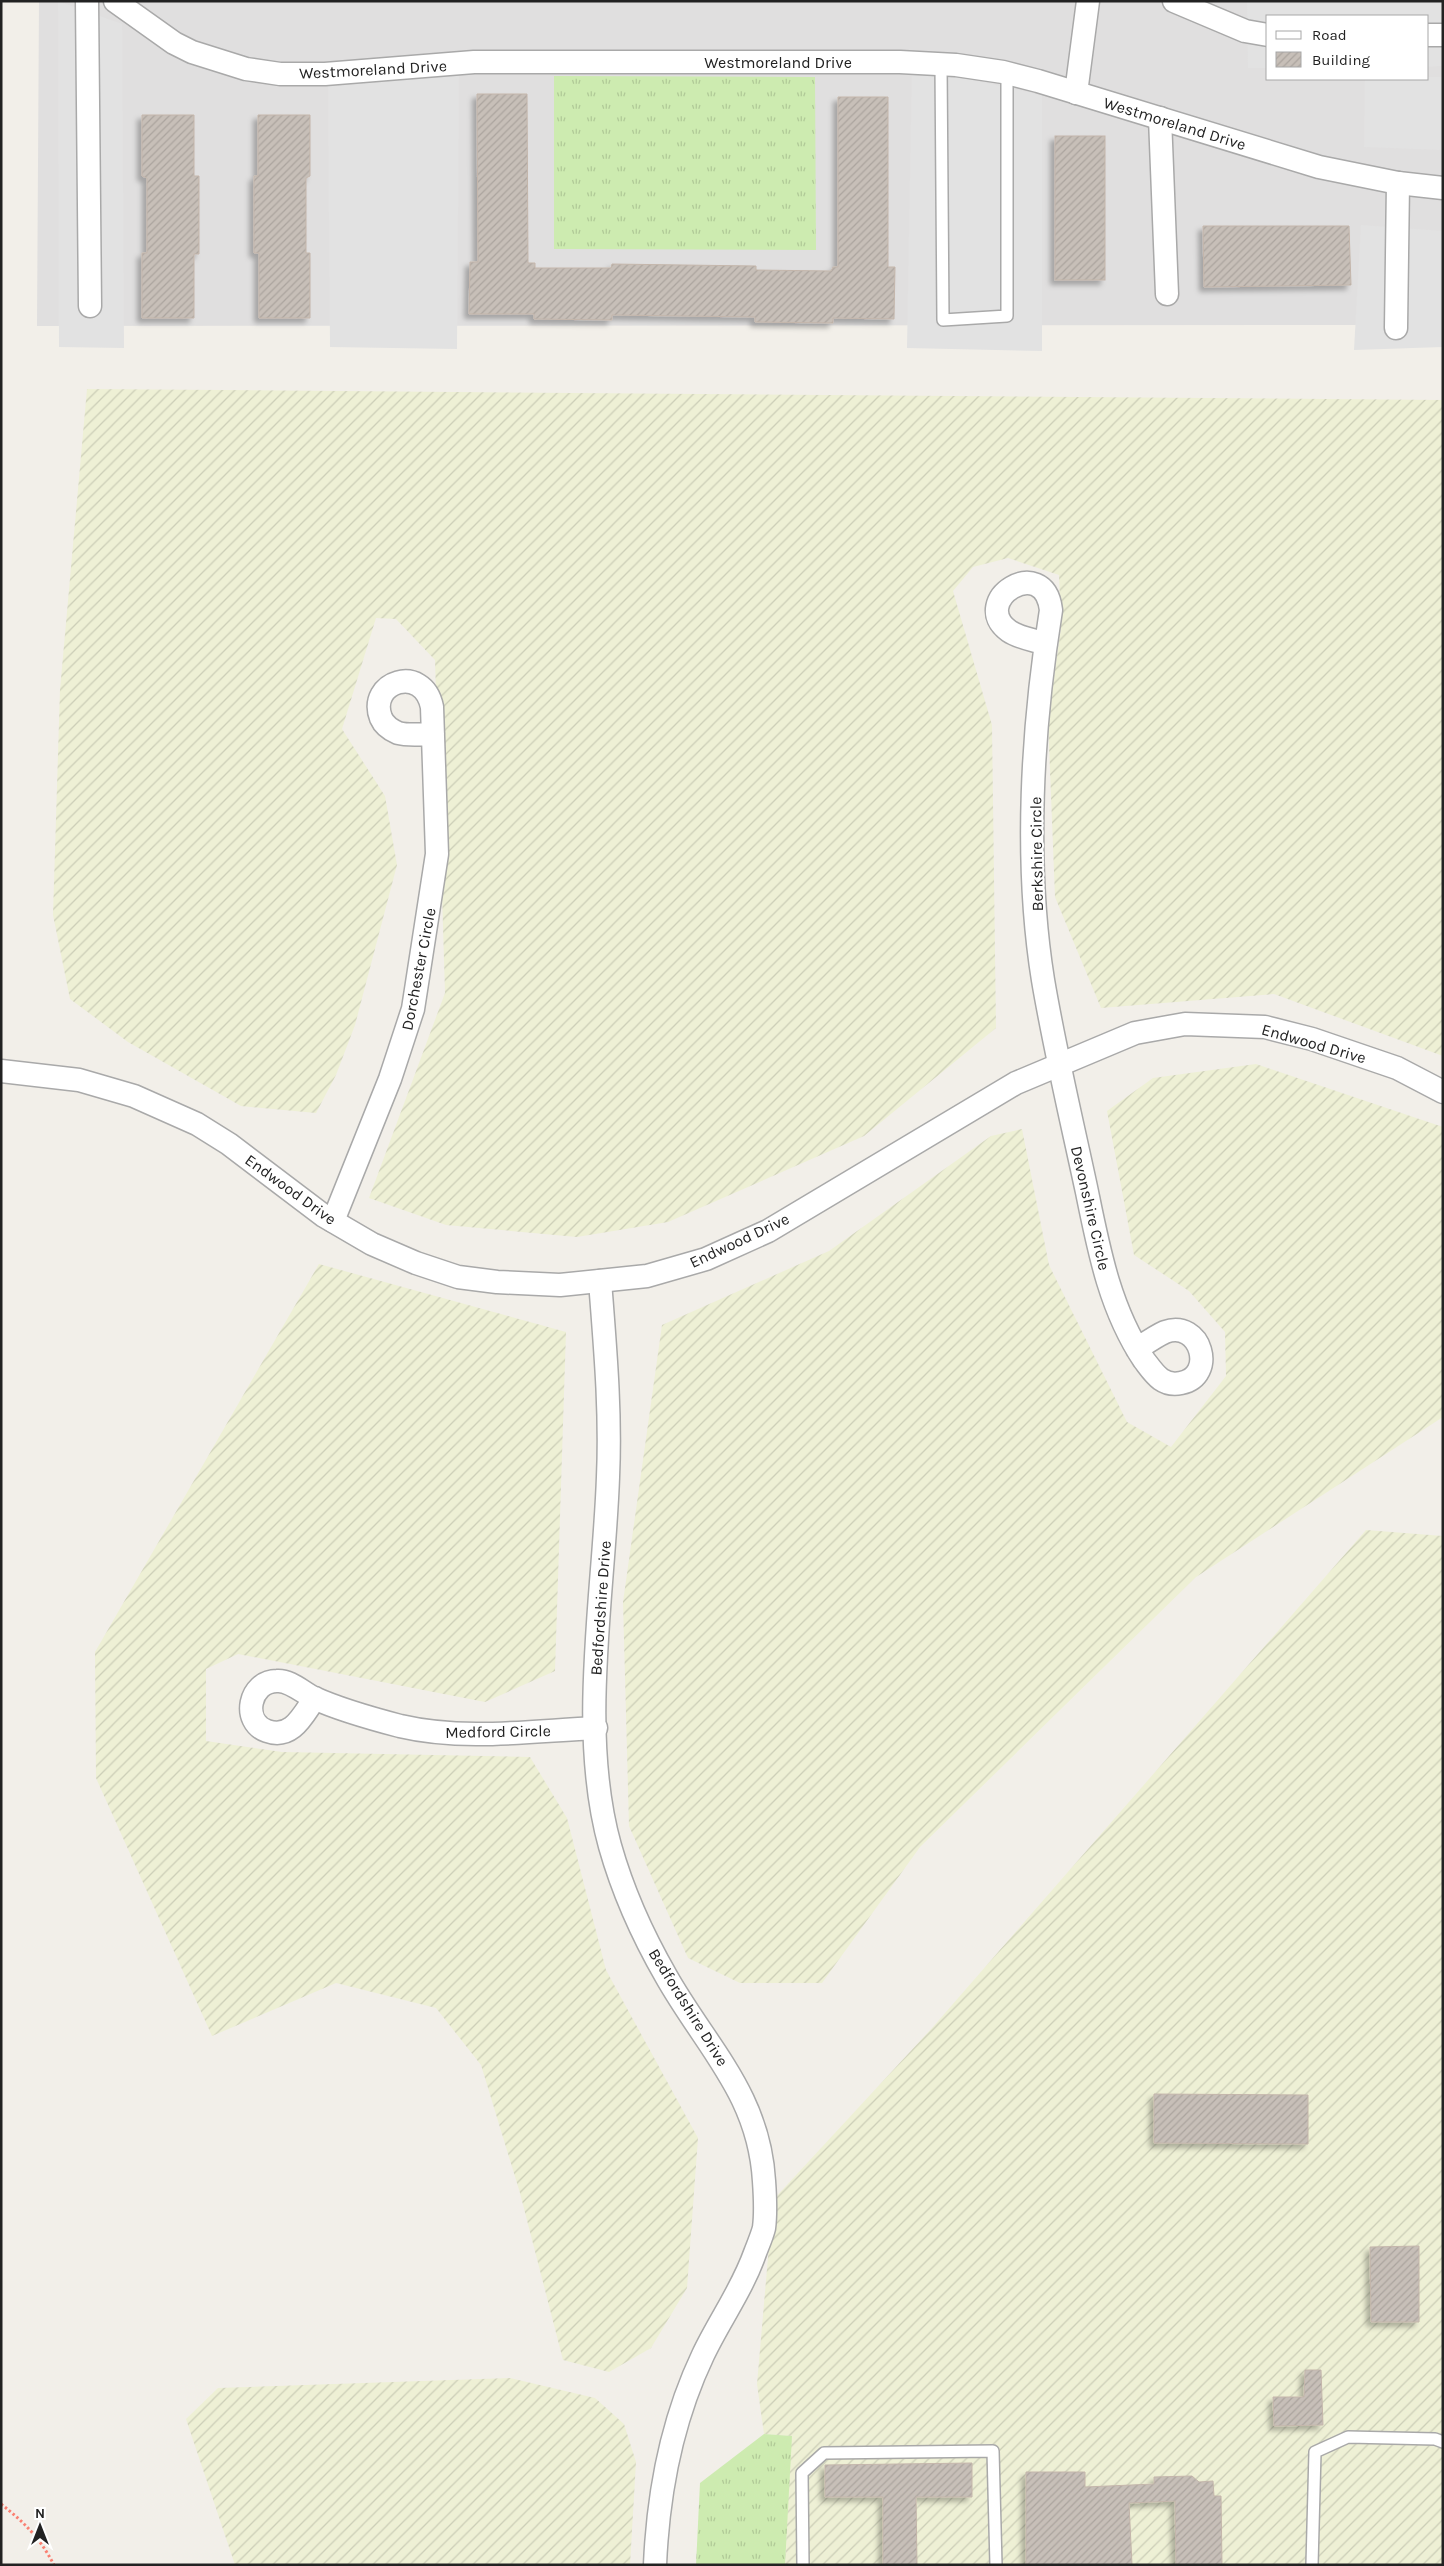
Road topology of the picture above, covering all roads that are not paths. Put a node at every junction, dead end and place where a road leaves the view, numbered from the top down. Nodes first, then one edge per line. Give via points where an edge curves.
1 (87, 1) edge
2 (115, 1) edge
3 (1088, 1) edge
4 (1174, 1) edge
5 (1266, 35) edge
6 (1429, 35) edge
7 (1443, 35) edge
8 (941, 64) junction
9 (1007, 73) junction
10 (1076, 93) junction
11 (1160, 118) junction
12 (1398, 183) junction
13 (1443, 188) edge
14 (1167, 294) dead end
15 (90, 306) dead end
16 (1396, 328) dead end
17 (1046, 644) dead end
18 (433, 734) dead end
19 (1060, 1063) junction
20 (1, 1071) edge
21 (1443, 1092) edge
22 (333, 1220) junction
23 (600, 1281) junction
24 (1137, 1349) dead end
25 (315, 1698) dead end
26 (596, 1728) junction
27 (1443, 2442) edge
28 (655, 2565) edge
29 (803, 2565) edge
30 (996, 2565) edge
31 (1312, 2565) edge

1 - 15 street
2 - 8 street, Westmoreland Drive via 192,52 246,70 280,74 325,74 474,62
3 - 10 street
4 - 5 street via 1245,31
6 - 7 street
8 - 9 street, Westmoreland Drive
8 - 9 lane via 943,320 1007,316
9 - 10 street, Westmoreland Drive
10 - 11 street, Westmoreland Drive
11 - 12 street, Westmoreland Drive via 1319,167
11 - 14 street
12 - 13 street, Westmoreland Drive
12 - 16 street
17 - 19 street, Berkshire Circle via 1036,725 1033,871 1043,978
18 - 22 street, Dorchester Circle via 437,854 413,1010 390,1079
19 - 21 street, Endwood Drive via 1135,1032 1184,1024 1265,1027 1397,1068
19 - 23 street, Endwood Drive via 1016,1083 768,1231 706,1259 647,1276
19 - 24 street, Devonshire Circle via 1101,1263 1118,1312
20 - 22 street, Endwood Drive via 79,1080 134,1096 197,1124
22 - 23 street, Endwood Drive via 372,1244 458,1277 560,1285
23 - 26 street, Bedfordshire Drive via 609,1410 608,1477 595,1676
25 - 26 street, Medford Circle via 399,1726 446,1734
26 - 28 street, Bedfordshire Drive via 597,1778 610,1845 632,1909 667,1977 737,2084 758,2136 764,2179 764,2229 746,2278 703,2356 687,2395 668,2459 658,2513
27 - 31 lane via 1436,2439 1348,2436 1315,2452
29 - 30 lane via 802,2472 824,2453 993,2451

